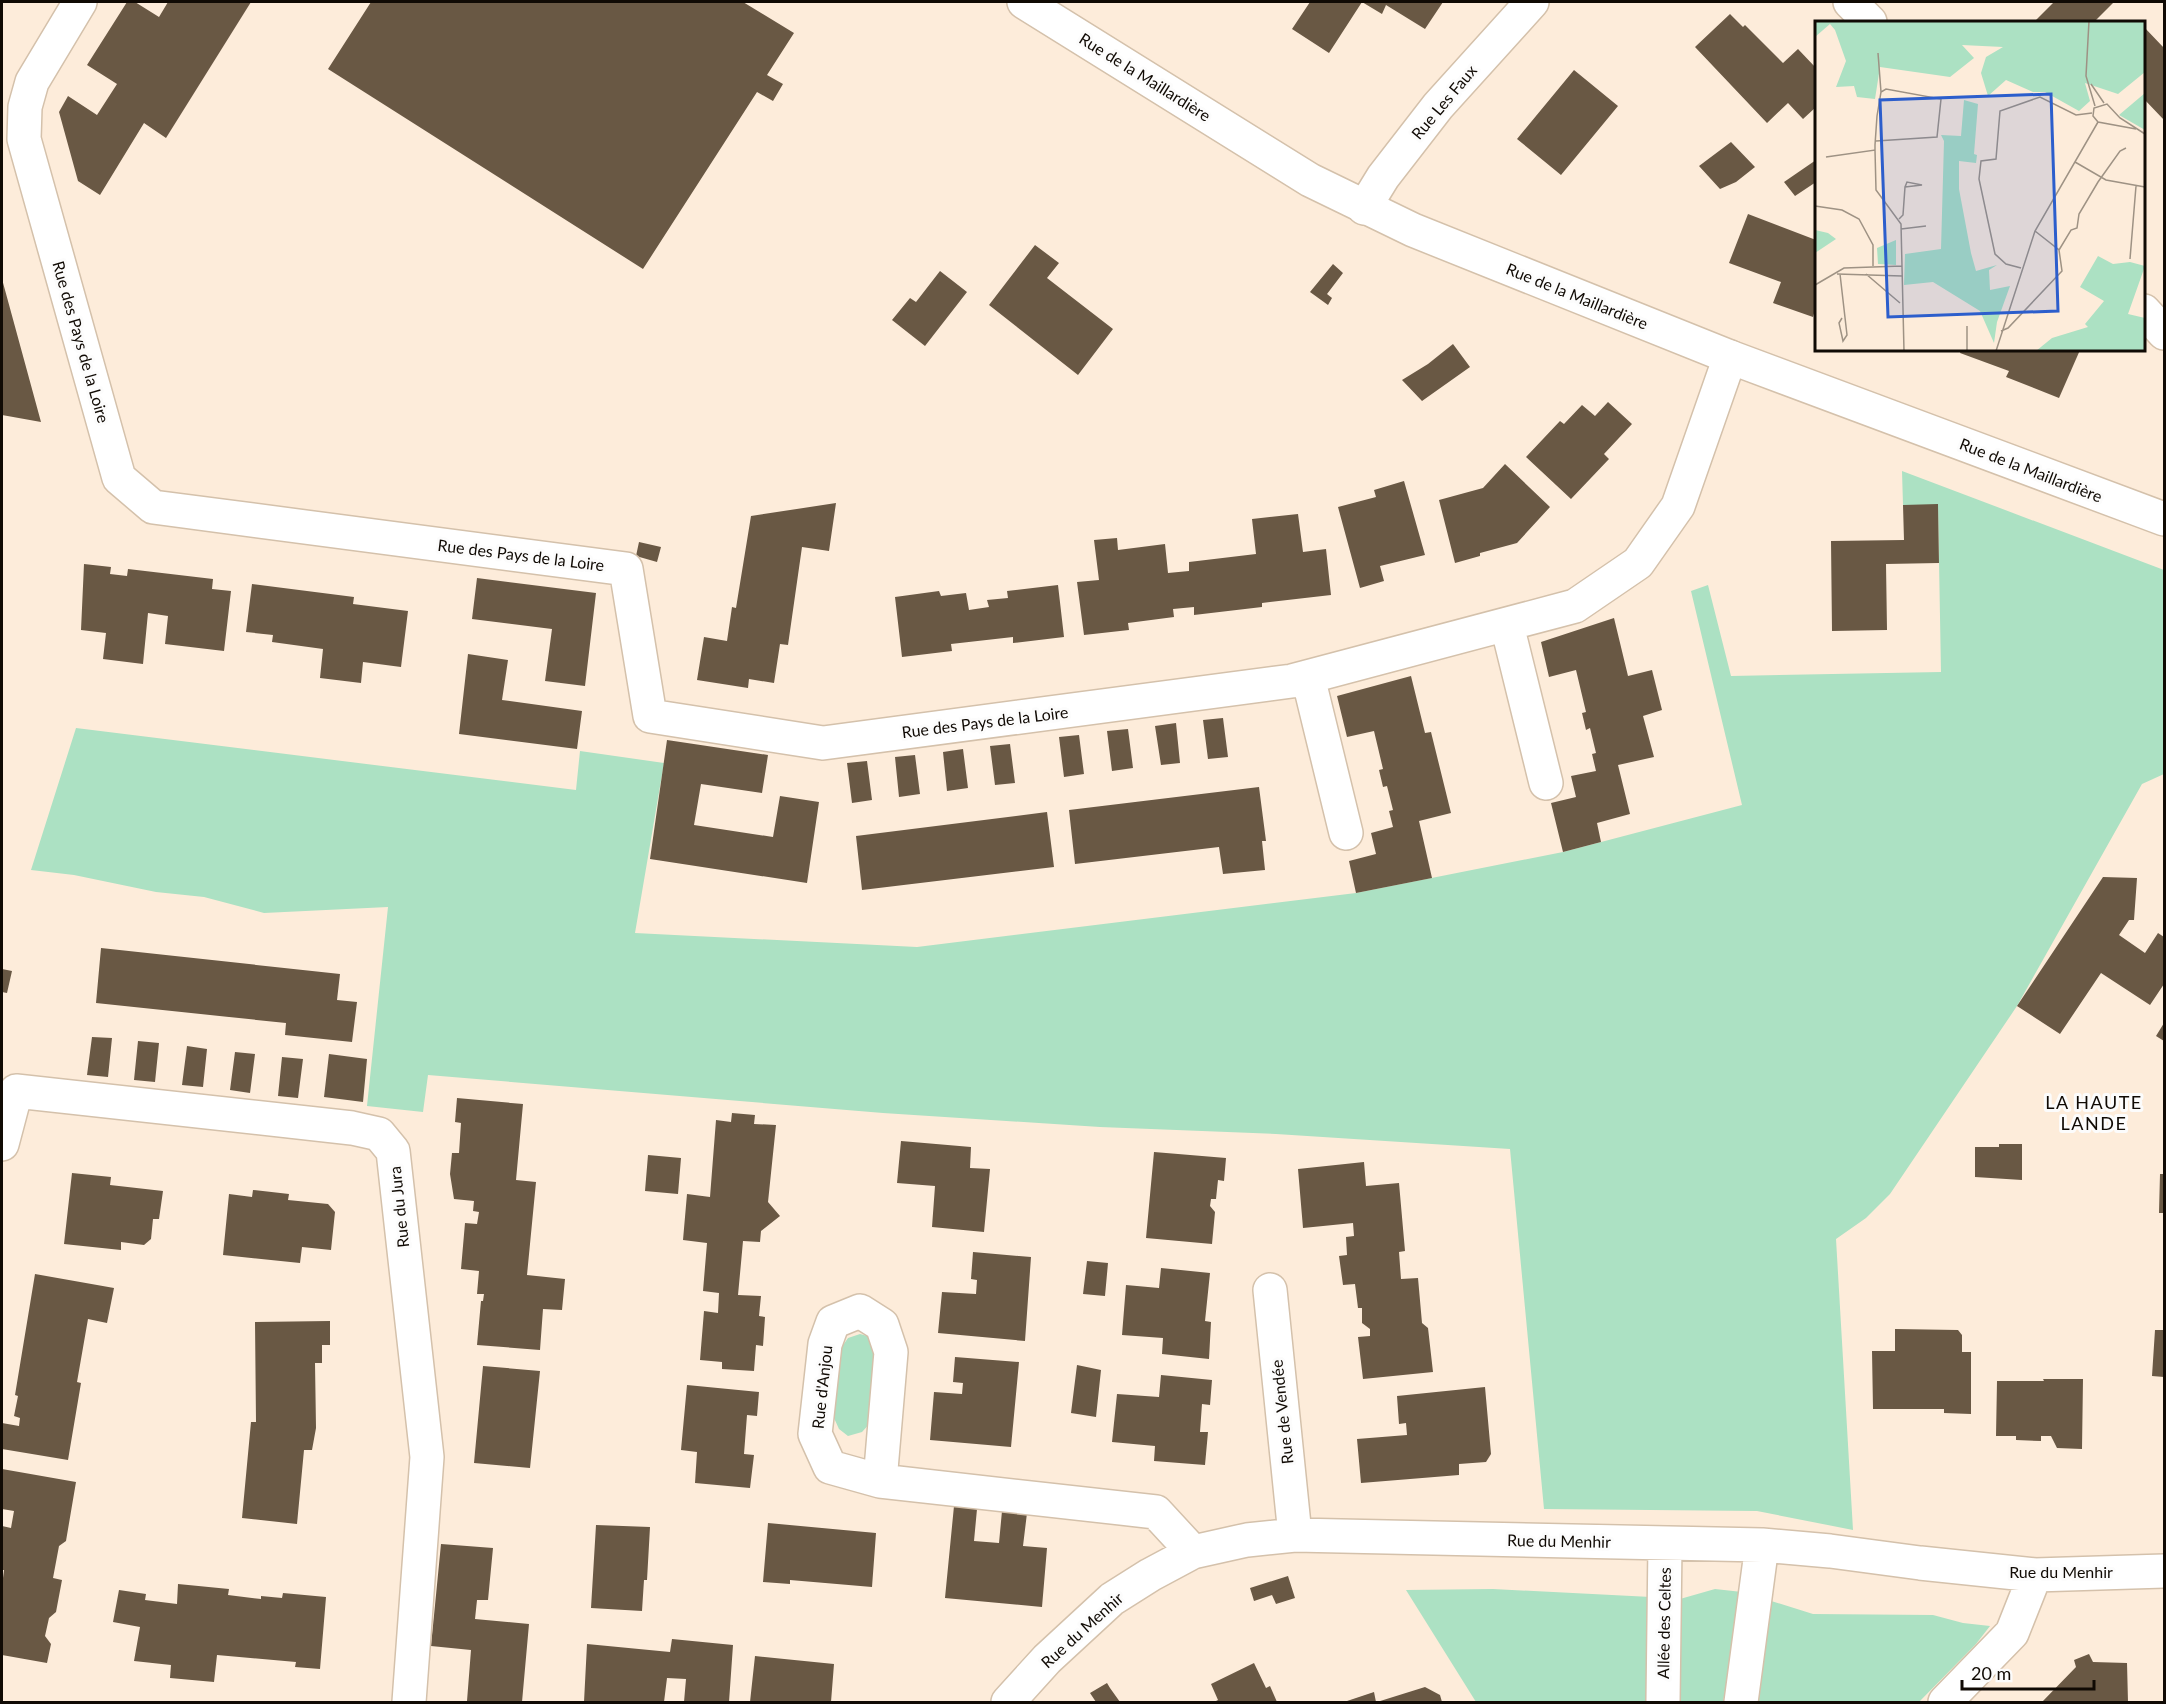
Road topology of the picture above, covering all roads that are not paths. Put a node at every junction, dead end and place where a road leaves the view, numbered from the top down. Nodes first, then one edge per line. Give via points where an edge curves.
1 (80, 2) edge
2 (1024, 2) edge
3 (1532, 2) edge
4 (1850, 2) edge
5 (1869, 21) edge
6 (1364, 208) junction
7 (2145, 312) edge
8 (2164, 333) edge
9 (1730, 357) junction
10 (2164, 519) edge
11 (1507, 625) junction
12 (1308, 677) junction
13 (1546, 783) dead end
14 (1346, 833) dead end
15 (2, 1144) edge
16 (1270, 1290) dead end
17 (880, 1481) junction
18 (1295, 1535) junction
19 (1665, 1544) junction
20 (1762, 1545) junction
21 (1193, 1552) junction
22 (2164, 1571) edge
23 (2036, 1575) junction
24 (409, 1702) edge
25 (1008, 1702) edge
26 (1663, 1702) edge
27 (1741, 1702) edge
28 (1945, 1702) edge

1 - 12 street, Rue des Pays de la Loire via 32,82 25,107 24,139 118,478 153,507 626,569 650,717 823,743
2 - 6 street, Rue de la Maillardière via 1310,180
3 - 6 street, Rue Les Faux via 1438,106
4 - 5 street
6 - 9 street, Rue de la Maillardière
7 - 8 street
9 - 10 street, Rue de la Maillardière
9 - 11 street, Rue des Pays de la Loire via 1678,506 1638,563 1575,606
11 - 12 street, Rue des Pays de la Loire
11 - 13 street
12 - 14 street
15 - 24 street, Rue du Jura via 16,1091 352,1128 379,1134 393,1151 427,1457
16 - 18 street, Rue de Vendée
17 - 17 street, Rue d'Anjou via 891,1353 882,1325 860,1311 833,1322 825,1344 815,1434 830,1467
17 - 21 street, Rue d'Anjou via 1156,1512
18 - 19 street, Rue du Menhir
18 - 21 street, Rue du Menhir
19 - 20 street, Rue du Menhir
19 - 26 street, Allée des Celtes
20 - 23 street, Rue du Menhir
20 - 27 street
21 - 25 street, Rue du Menhir via 1112,1599 1047,1659
22 - 23 street, Rue du Menhir
23 - 28 street via 2012,1633

